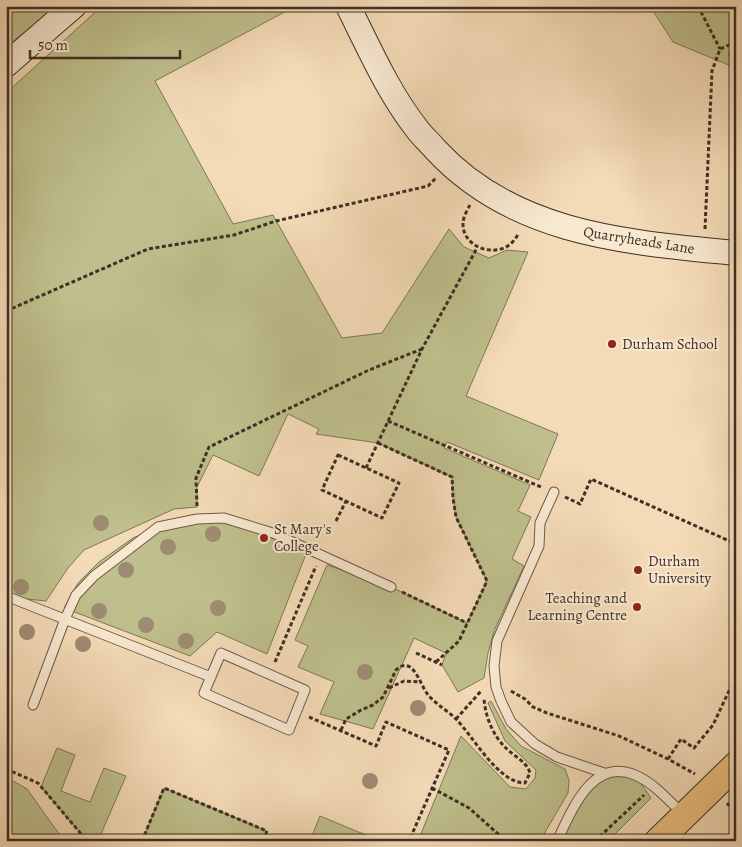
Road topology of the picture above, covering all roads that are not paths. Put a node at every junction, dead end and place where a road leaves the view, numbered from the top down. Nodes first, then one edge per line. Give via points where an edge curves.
1 (74, 6) edge
2 (348, 6) edge
3 (6, 65) edge
4 (736, 253) edge
5 (554, 492) dead end
6 (391, 587) road end
7 (7, 598) edge
8 (65, 619) junction
9 (212, 677) junction
10 (33, 704) dead end
11 (736, 765) edge
12 (604, 773) junction
13 (685, 816) junction
14 (557, 841) edge
15 (658, 841) edge

1 - 3 street
2 - 4 street, Quarryheads Lane via 382,74 417,130 450,166 478,188 530,215 589,234
5 - 12 lane via 540,523 539,546 497,640 496,687 511,722 534,744 558,758
6 - 8 lane via 273,532 224,518 197,519 158,527 94,576 76,595
7 - 8 lane
8 - 9 lane
8 - 10 lane
9 - 9 lane via 221,653 305,690 289,730 204,693
11 - 13 main road
12 - 13 lane via 617,771 635,775 653,786
12 - 14 lane via 575,804
13 - 15 main road

